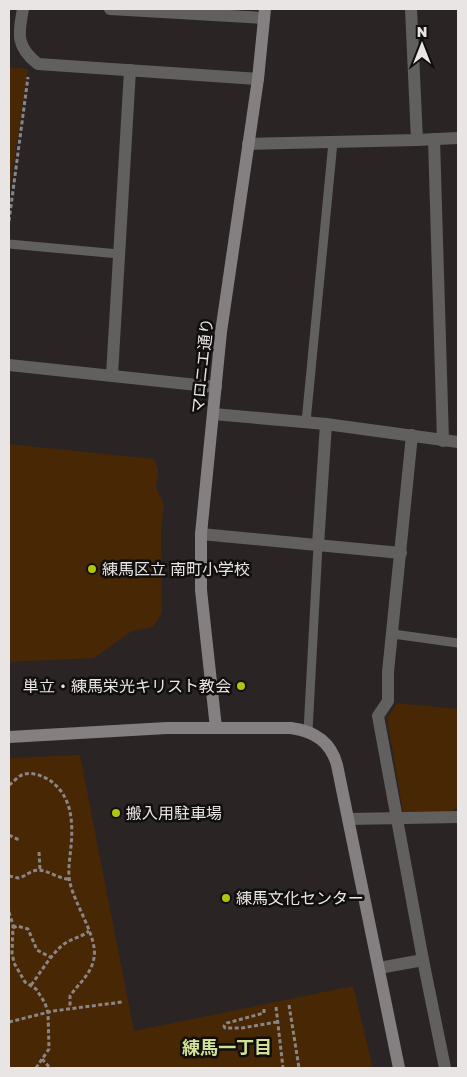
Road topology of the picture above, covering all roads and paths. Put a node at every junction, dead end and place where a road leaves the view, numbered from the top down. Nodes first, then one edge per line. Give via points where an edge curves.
1 (23, 9) edge
2 (110, 9) edge
3 (411, 9) edge
4 (265, 13) edge
5 (30, 59) junction
6 (130, 70) junction
7 (258, 79) junction
8 (458, 138) edge
9 (434, 139) junction
10 (418, 140) junction
11 (333, 142) junction
12 (248, 144) junction
13 (9, 221) edge
14 (9, 244) edge
15 (119, 254) junction
16 (9, 365) edge
17 (112, 376) junction
18 (216, 387) junction
19 (213, 414) junction
20 (306, 422) junction
21 (326, 424) junction
22 (412, 435) junction
23 (443, 441) junction
24 (458, 442) edge
25 (201, 534) junction
26 (318, 545) junction
27 (401, 553) junction
28 (392, 634) junction
29 (458, 643) edge
30 (216, 728) junction
31 (308, 732) junction
32 (9, 736) edge
33 (9, 785) edge
34 (458, 817) edge
35 (396, 818) junction
36 (348, 819) junction
37 (9, 835) edge
38 (19, 840) dead end
39 (39, 852) dead end
40 (40, 870) junction
41 (9, 876) edge
42 (69, 879) junction
43 (9, 912) edge
44 (12, 928) junction
45 (89, 931) junction
46 (50, 957) junction
47 (423, 960) junction
48 (378, 968) junction
49 (31, 985) junction
50 (122, 1002) dead end
51 (289, 1005) dead end
52 (276, 1007) dead end
53 (70, 1008) junction
54 (264, 1009) dead end
55 (48, 1013) junction
56 (9, 1022) edge
57 (277, 1022) junction
58 (42, 1060) junction
59 (36, 1068) edge
60 (50, 1068) edge
61 (283, 1068) edge
62 (299, 1068) edge
63 (400, 1068) edge
64 (445, 1068) edge

1 - 5 street via 19,44
2 - 4 street
3 - 10 street
4 - 7 street, マロニエ通り
5 - 6 street via 38,64
5 - 13 path
6 - 7 street
6 - 15 street
7 - 12 street, マロニエ通り
8 - 9 street
9 - 10 street
9 - 23 street
10 - 11 street
11 - 12 street
11 - 20 lane
12 - 18 street, マロニエ通り
14 - 15 lane
15 - 17 street
16 - 17 street
17 - 18 street
18 - 19 street, マロニエ通り
19 - 20 street
19 - 25 street, マロニエ通り
20 - 21 street
21 - 22 street
21 - 26 street
22 - 23 street
22 - 27 street
23 - 24 street
25 - 26 street
25 - 30 street, マロニエ通り via 201,590
26 - 27 street
26 - 31 lane
27 - 28 street
28 - 29 lane
28 - 35 street via 388,701 378,716
30 - 31 street via 291,728
30 - 32 street
31 - 36 street via 323,740 333,754
33 - 42 path via 31,773 46,778 62,790 71,820
34 - 35 street
35 - 36 street
35 - 47 street
36 - 48 street
37 - 38 path
39 - 40 path
40 - 41 path via 18,878
40 - 42 path
42 - 45 path
43 - 44 path
44 - 46 path via 28,929 37,950
44 - 49 path via 14,963
45 - 46 path via 66,943
45 - 53 path via 94,959 86,976 70,996
46 - 49 path
47 - 48 street
47 - 64 street
48 - 63 street
49 - 55 path via 45,1003
50 - 53 path
51 - 62 path
52 - 57 path
53 - 55 path
54 - 57 path via 264,1013 224,1026 242,1028
55 - 56 path
55 - 58 path via 49,1049
57 - 61 path
58 - 59 path
58 - 60 path

